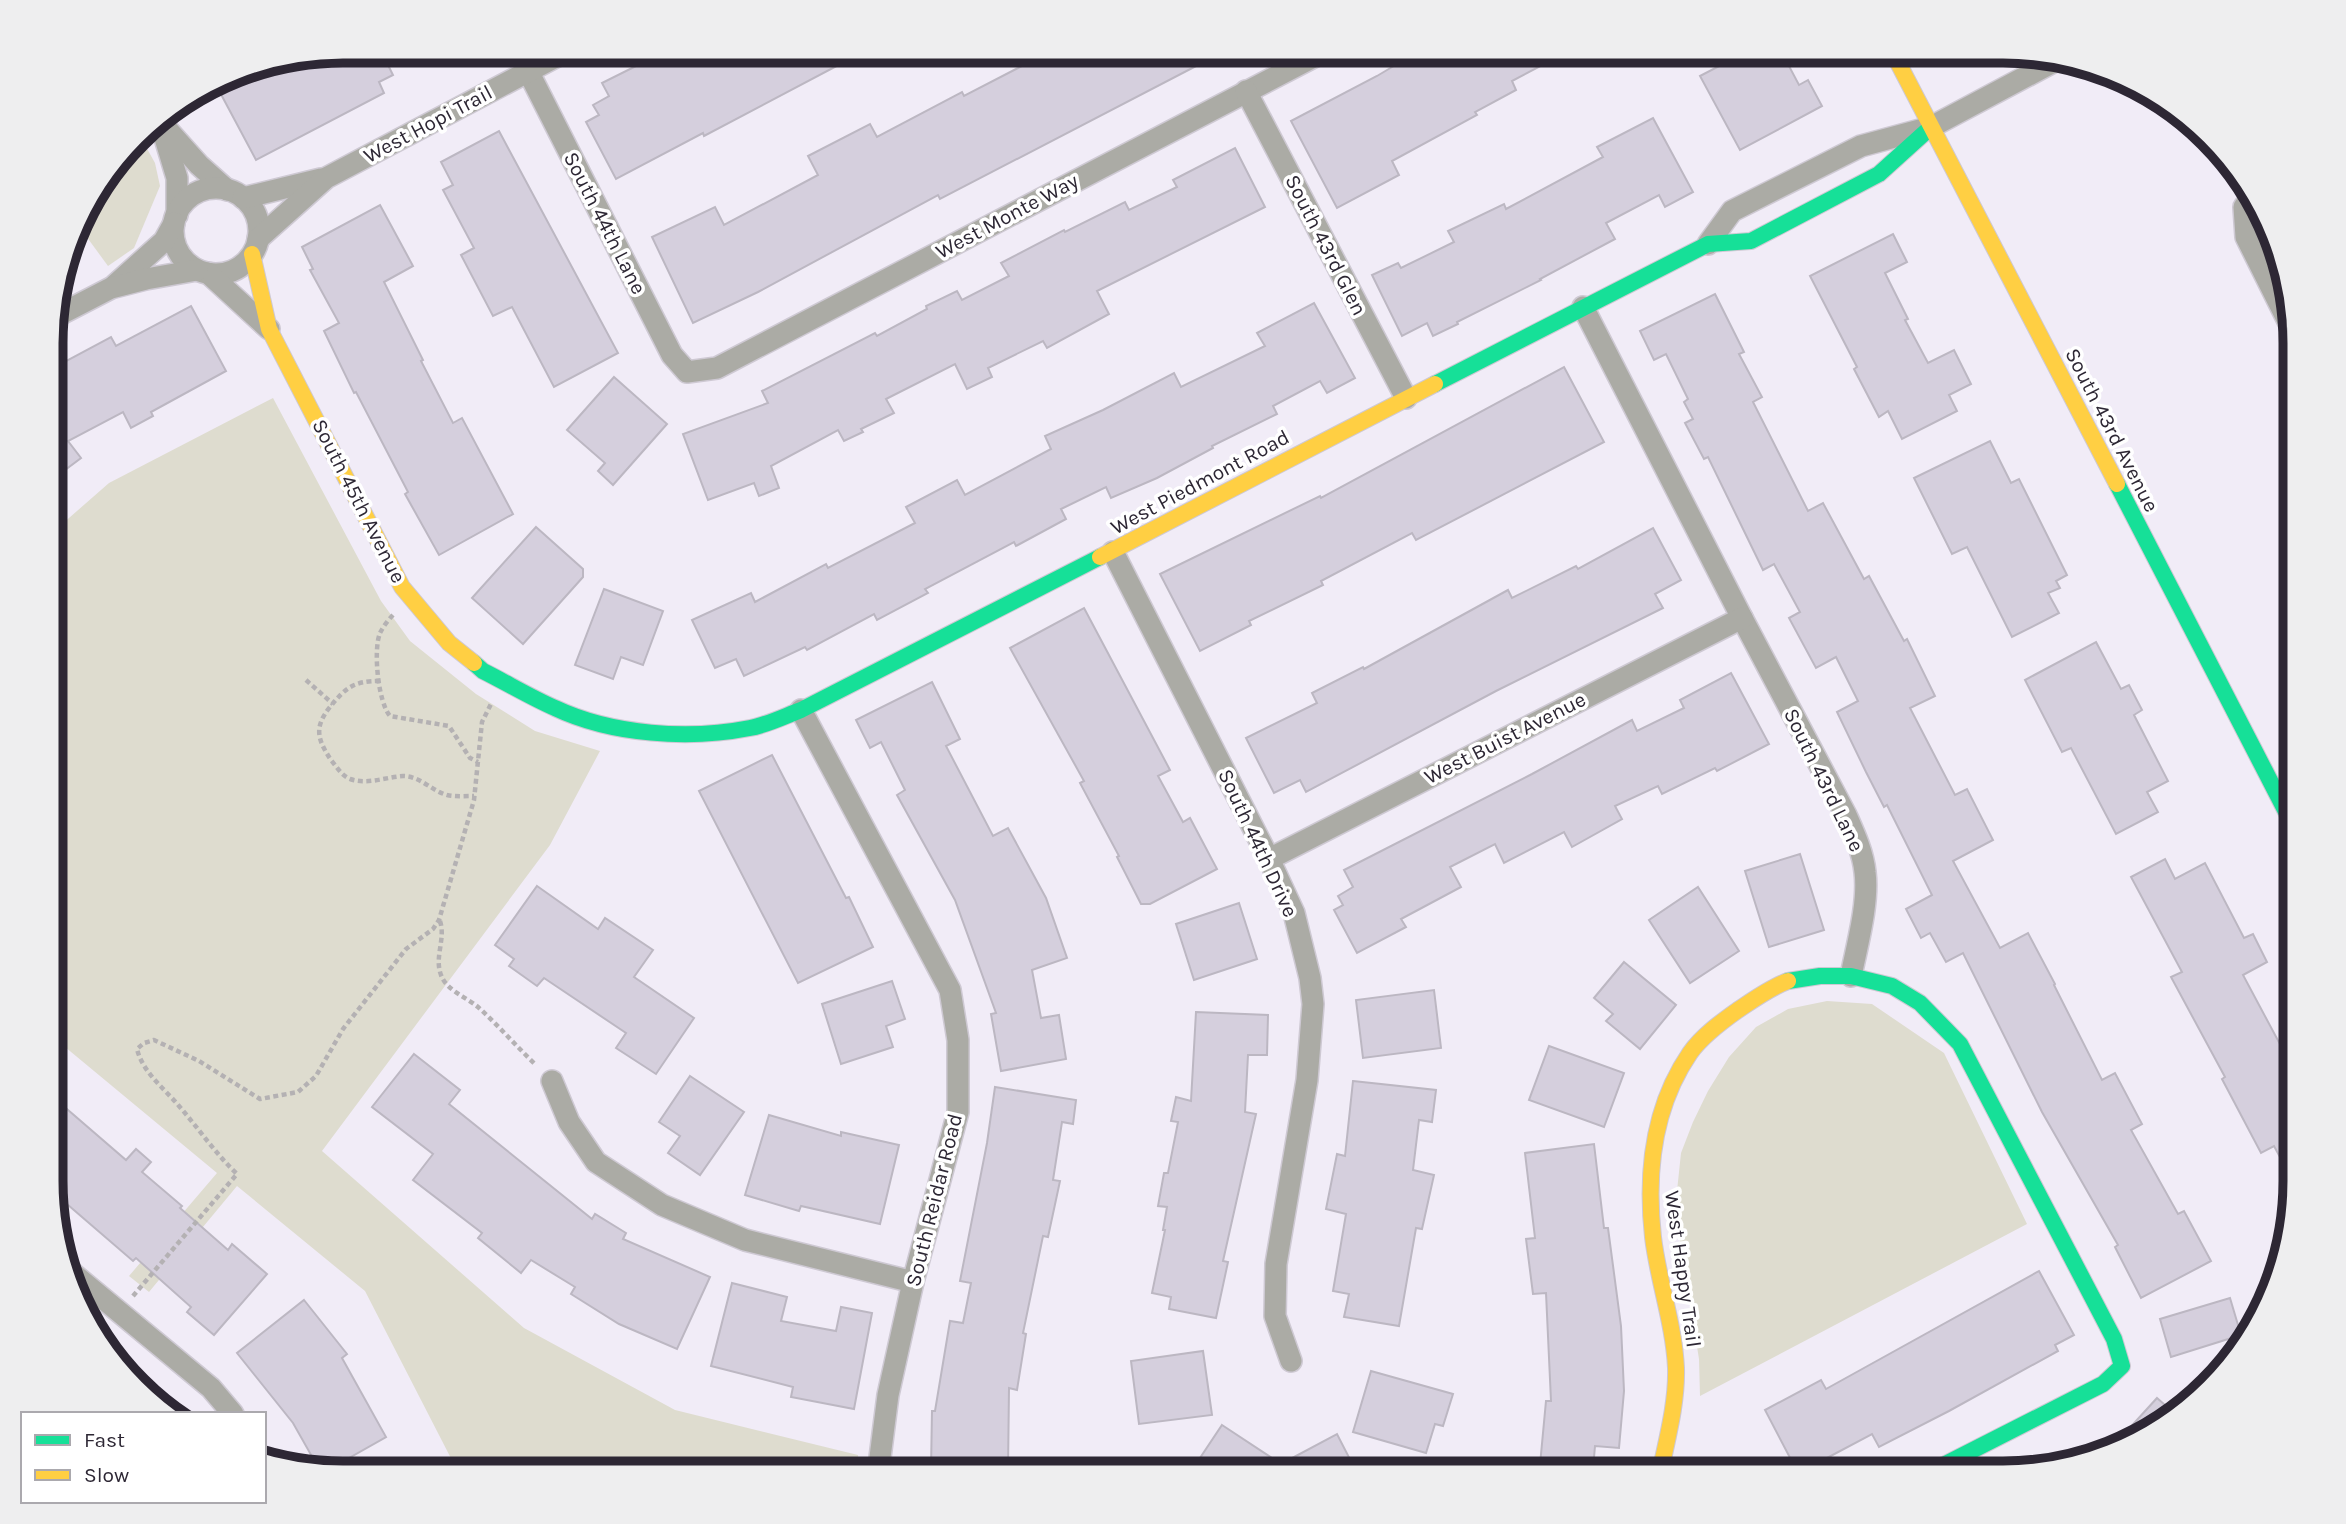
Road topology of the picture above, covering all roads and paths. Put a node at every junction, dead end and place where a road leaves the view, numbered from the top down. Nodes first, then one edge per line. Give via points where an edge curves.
1 (544, 63) edge
2 (1301, 63) edge
3 (1898, 63) edge
4 (2046, 66) edge
5 (528, 71) junction
6 (1246, 91) junction
7 (165, 127) edge
8 (1931, 127) junction
9 (162, 129) edge
10 (326, 178) junction
11 (235, 194) junction
12 (2248, 208) edge
13 (175, 219) junction
14 (1708, 244) junction
15 (255, 246) junction
16 (203, 272) junction
17 (111, 288) junction
18 (1583, 307) junction
19 (2281, 307) edge
20 (65, 312) edge
21 (269, 329) junction
22 (687, 372) joint
23 (1406, 398) junction
24 (1113, 552) junction
25 (411, 597) junction
26 (1742, 618) junction
27 (306, 680) dead end
28 (380, 681) junction
29 (502, 681) junction
30 (333, 704) junction
31 (801, 710) junction
32 (704, 733) joint
33 (478, 762) junction
34 (474, 796) junction
35 (2283, 803) edge
36 (1269, 859) junction
37 (439, 920) junction
38 (1851, 976) junction
39 (552, 1080) joint
40 (81, 1280) edge
41 (913, 1282) junction
42 (120, 1312) junction
43 (1291, 1362) dead end
44 (231, 1412) edge
45 (880, 1461) edge
46 (1662, 1461) edge
47 (1952, 1461) edge

1 - 5 street, West Hopi Trail
2 - 6 street, West Monte Way
3 - 8 street, South 43rd Avenue
4 - 8 street
5 - 10 street, West Hopi Trail
5 - 22 street, South 44th Lane via 672,355
6 - 22 street, West Monte Way via 717,368
6 - 23 street, South 43rd Glen
7 - 11 street via 199,165
8 - 14 street via 1861,146 1732,211
8 - 14 street via 1879,174 1751,242
8 - 35 street, South 43rd Avenue
9 - 13 street via 177,178
10 - 11 street, West Hopi Trail
10 - 15 street, West Hopi Trail
11 - 13 street, West Hopi Trail via 207,189 197,193 188,198
11 - 15 street via 256,216
12 - 19 street via 2246,237
13 - 16 street via 173,237 178,251 185,262
13 - 17 street, West Hopi Trail via 164,241
14 - 18 street, West Piedmont Road
15 - 16 street, West Hopi Trail via 247,261 233,271
15 - 21 street, South 45th Avenue
16 - 17 street, West Hopi Trail
16 - 21 street, South 45th Avenue
17 - 20 street, West Hopi Trail
18 - 23 street, West Piedmont Road
18 - 26 street, South 43rd Lane
21 - 25 street, South 45th Avenue
23 - 24 street, West Piedmont Road
24 - 31 street, West Piedmont Road
24 - 36 street, South 44th Drive
25 - 28 path via 379,635
25 - 29 street, South 45th Avenue via 449,643
26 - 36 street, West Buist Avenue
26 - 38 street, South 43rd Lane via 1859,845 1866,873 1865,898
27 - 30 path
28 - 30 path via 350,686
28 - 33 path via 381,698 390,716 449,726 470,758
29 - 32 street, South 45th Avenue via 592,722 639,732
29 - 33 path via 482,722
30 - 34 path via 321,718 320,740 349,779 405,776 447,795
31 - 32 street, West Piedmont Road via 752,728
31 - 41 street, South Reidar Road via 950,990 958,1040 958,1112
33 - 34 path
34 - 37 path
36 - 43 street, South 44th Drive via 1294,914 1313,1004 1307,1080 1276,1264 1275,1316
37 - 39 path via 441,978 477,1006
37 - 42 path via 406,949 343,1029 316,1076 298,1093 260,1099 199,1061 154,1040 137,1049 148,1072 237,1174
38 - 46 street, West Happy Trail via 1785,982 1751,1001 1691,1051 1672,1085 1658,1123 1650,1170 1653,1237 1675,1368
38 - 47 street via 1892,986 1920,1003 1959,1044 2115,1339 2122,1366 2103,1384
39 - 41 street via 569,1122 596,1161 662,1205 746,1240
40 - 42 street
41 - 45 street, South Reidar Road via 888,1395
42 - 44 street via 211,1388

